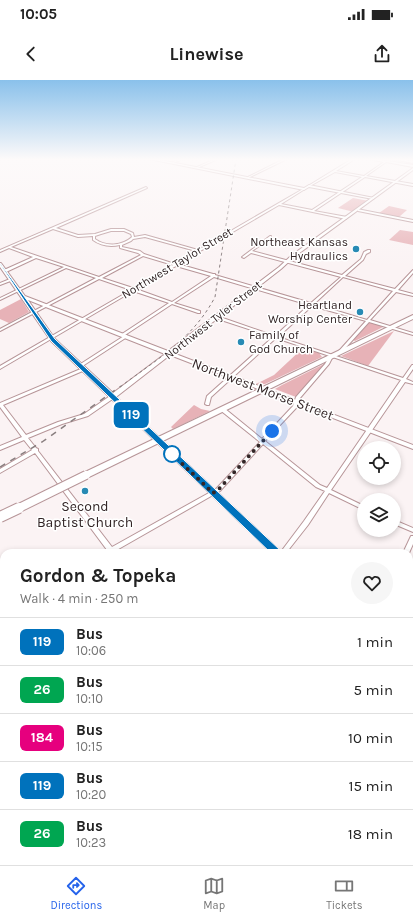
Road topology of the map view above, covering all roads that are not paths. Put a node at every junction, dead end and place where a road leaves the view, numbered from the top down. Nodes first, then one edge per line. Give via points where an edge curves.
1 (128, 196) edge
2 (293, 196) edge
3 (335, 196) edge
4 (360, 196) edge
5 (376, 196) edge
6 (373, 198) junction
7 (279, 204) junction
8 (358, 210) junction
9 (312, 211) junction
10 (346, 218) junction
11 (413, 221) edge
12 (53, 228) junction
13 (96, 235) junction
14 (270, 237) dead end
15 (133, 238) junction
16 (121, 244) junction
17 (8, 247) junction
18 (0, 251) edge
19 (198, 251) junction
20 (369, 251) dead end
21 (251, 252) junction
22 (144, 255) junction
23 (34, 257) junction
24 (242, 257) dead end
25 (288, 262) junction
26 (0, 264) edge
27 (176, 265) junction
28 (65, 268) junction
29 (5, 271) junction
30 (413, 271) edge
31 (214, 275) junction
32 (342, 276) junction
33 (98, 278) junction
34 (11, 280) junction
35 (0, 284) edge
36 (254, 287) junction
37 (18, 290) junction
38 (133, 290) junction
39 (395, 290) junction
40 (413, 295) edge
41 (23, 297) junction
42 (0, 299) edge
43 (172, 303) junction
44 (312, 304) junction
45 (46, 306) junction
46 (34, 312) junction
47 (199, 312) dead end
48 (216, 317) junction
49 (413, 317) edge
50 (82, 319) junction
51 (369, 321) junction
52 (391, 328) junction
53 (0, 330) edge
54 (413, 334) edge
55 (125, 335) junction
56 (276, 337) junction
57 (51, 338) junction
58 (170, 353) junction
59 (333, 356) junction
60 (413, 366) edge
61 (0, 368) edge
62 (82, 368) junction
63 (232, 376) junction
64 (403, 380) junction
65 (413, 383) edge
66 (264, 389) junction
67 (112, 397) junction
68 (296, 402) junction
69 (0, 404) edge
70 (206, 404) dead end
71 (222, 410) junction
72 (370, 430) junction
73 (25, 438) junction
74 (157, 440) junction
75 (262, 442) junction
76 (413, 446) edge
77 (0, 448) edge
78 (36, 450) junction
79 (0, 471) edge
80 (327, 492) junction
81 (213, 493) junction
82 (357, 505) edge
83 (0, 517) edge
84 (401, 525) edge
85 (413, 530) edge
86 (413, 538) edge
87 (108, 549) edge
88 (115, 549) edge
89 (273, 549) edge
90 (286, 549) edge
91 (408, 549) edge

1 - 12 street
2 - 7 street, Northwest Taylor Street
3 - 9 street
4 - 6 street
5 - 6 main road, Northwest Tyler Street
6 - 8 main road, Northwest Tyler Street
7 - 9 street
7 - 19 street, Northwest Taylor Street
8 - 10 main road, Northwest Tyler Street
8 - 11 street
9 - 10 street
10 - 25 main road, Northwest Tyler Street
12 - 13 street via 75,235
12 - 17 street
13 - 15 street via 105,231 121,230 131,232
13 - 16 street via 94,239 99,243
14 - 21 street
15 - 16 street
15 - 19 street via 145,236
16 - 22 street via 121,247
17 - 18 street
17 - 23 street
19 - 27 street, Northwest Taylor Street
20 - 32 street
21 - 24 street
21 - 25 street
22 - 27 street
22 - 33 street
23 - 28 street
23 - 29 street
25 - 32 street
25 - 36 main road, Northwest Tyler Street
26 - 29 main road
27 - 31 street
27 - 38 street, Northwest Taylor Street
28 - 33 street
28 - 37 street
29 - 34 main road
30 - 39 street
31 - 36 street
31 - 43 street
32 - 39 street
32 - 44 street
33 - 38 street
33 - 45 street
34 - 35 street
34 - 37 main road
36 - 44 street
36 - 48 main road, Northwest Tyler Street
37 - 41 main road
37 - 42 street
38 - 43 street
38 - 50 street, Northwest Taylor Street
39 - 40 street
39 - 51 street
41 - 45 main road, Northwest Morse Street
41 - 46 main road
43 - 47 street
43 - 55 street
44 - 51 street
44 - 56 street
45 - 46 street
45 - 50 main road, Northwest Morse Street
46 - 53 street
46 - 57 main road
48 - 56 street
48 - 58 main road, Northwest Tyler Street
49 - 52 main road
50 - 55 main road, Northwest Morse Street
50 - 57 street, Northwest Taylor Street
51 - 52 street
51 - 59 street
52 - 54 street
52 - 59 main road
55 - 58 main road, Northwest Morse Street
55 - 62 street
56 - 59 street
56 - 63 street
57 - 61 street, Northwest Taylor Street
57 - 62 main road
58 - 63 main road, Northwest Morse Street
58 - 67 main road, Northwest Tyler Street
59 - 64 street
59 - 66 main road
59 - 68 street
60 - 64 street
62 - 67 main road
62 - 69 street
63 - 66 main road, Northwest Morse Street
63 - 70 street via 209,397
64 - 65 street
64 - 72 street
66 - 68 main road, Northwest Morse Street
66 - 71 main road
67 - 73 street, Northwest Tyler Street via 86,415 60,422
67 - 74 main road
68 - 72 main road, Northwest Morse Street
68 - 75 street
69 - 73 street
71 - 74 main road
71 - 75 street
72 - 76 main road, Northwest Morse Street
72 - 80 street
73 - 77 street, Northwest Tyler Street
73 - 78 street
74 - 81 main road
74 - 83 main road, bridge
75 - 80 street
75 - 81 street
78 - 79 street
78 - 87 street
80 - 82 street
80 - 90 street
81 - 88 street
81 - 89 main road
84 - 85 street
86 - 91 street

